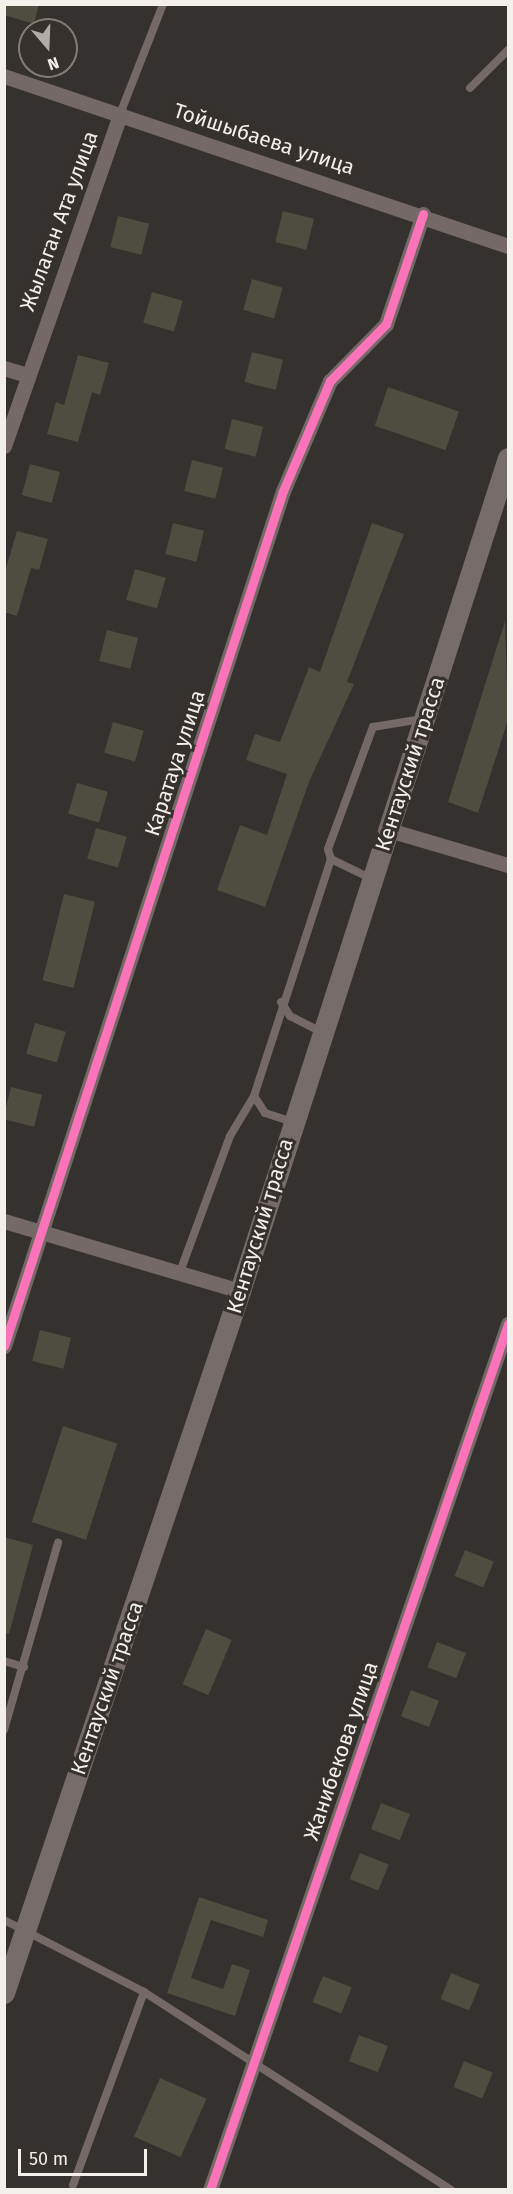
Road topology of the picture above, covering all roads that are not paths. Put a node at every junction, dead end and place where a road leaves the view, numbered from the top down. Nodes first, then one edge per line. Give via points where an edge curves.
1 (163, 4) edge
2 (508, 50) edge
3 (4, 76) edge
4 (470, 88) dead end
5 (120, 114) junction
6 (423, 214) junction
7 (508, 246) edge
8 (4, 368) edge
9 (27, 375) junction
10 (4, 446) edge
11 (508, 458) edge
12 (423, 719) junction
13 (389, 830) junction
14 (331, 860) junction
15 (508, 865) edge
16 (373, 879) junction
17 (281, 1002) junction
18 (321, 1032) junction
19 (254, 1096) junction
20 (292, 1122) junction
21 (4, 1221) edge
22 (42, 1232) junction
23 (180, 1272) junction
24 (240, 1291) junction
25 (508, 1324) edge
26 (4, 1346) edge
27 (58, 1543) dead end
28 (4, 1661) edge
29 (24, 1667) junction
30 (4, 1730) edge
31 (4, 1920) edge
32 (26, 1931) junction
33 (4, 1992) edge
34 (144, 1992) junction
35 (252, 2062) junction
36 (73, 2185) dead end
37 (210, 2190) edge
38 (451, 2190) edge

1 - 5 lane
2 - 4 lane
3 - 5 street, Тойшыбаева улица
5 - 6 street, Тойшыбаева улица
5 - 9 street, Жылаган Ата улица
6 - 7 street, Тойшыбаева улица
6 - 22 street, Каратауа улица via 386,324 330,381 283,491
8 - 9 street
9 - 10 street, Жылаган Ата улица
11 - 12 main road, Кентауский трасса
12 - 13 main road, Кентауский трасса
12 - 14 lane via 373,727 328,849
13 - 15 street
13 - 16 main road, Кентауский трасса
14 - 16 lane
14 - 17 lane
16 - 18 main road, Кентауский трасса
17 - 18 lane via 290,1016
17 - 19 lane
18 - 20 main road, Кентауский трасса
19 - 20 lane via 265,1113
19 - 23 lane via 230,1136
20 - 24 main road, Кентауский трасса
21 - 22 street
22 - 23 street
22 - 26 street, Каратауа улица
23 - 24 street
24 - 32 main road, Кентауский трасса
25 - 35 street, Жанибекова улица
27 - 29 lane
28 - 29 lane
29 - 30 lane
31 - 32 lane
32 - 33 main road, Кентауский трасса
32 - 34 lane
34 - 35 lane
34 - 36 lane
35 - 37 street, Жанибекова улица
35 - 38 lane

